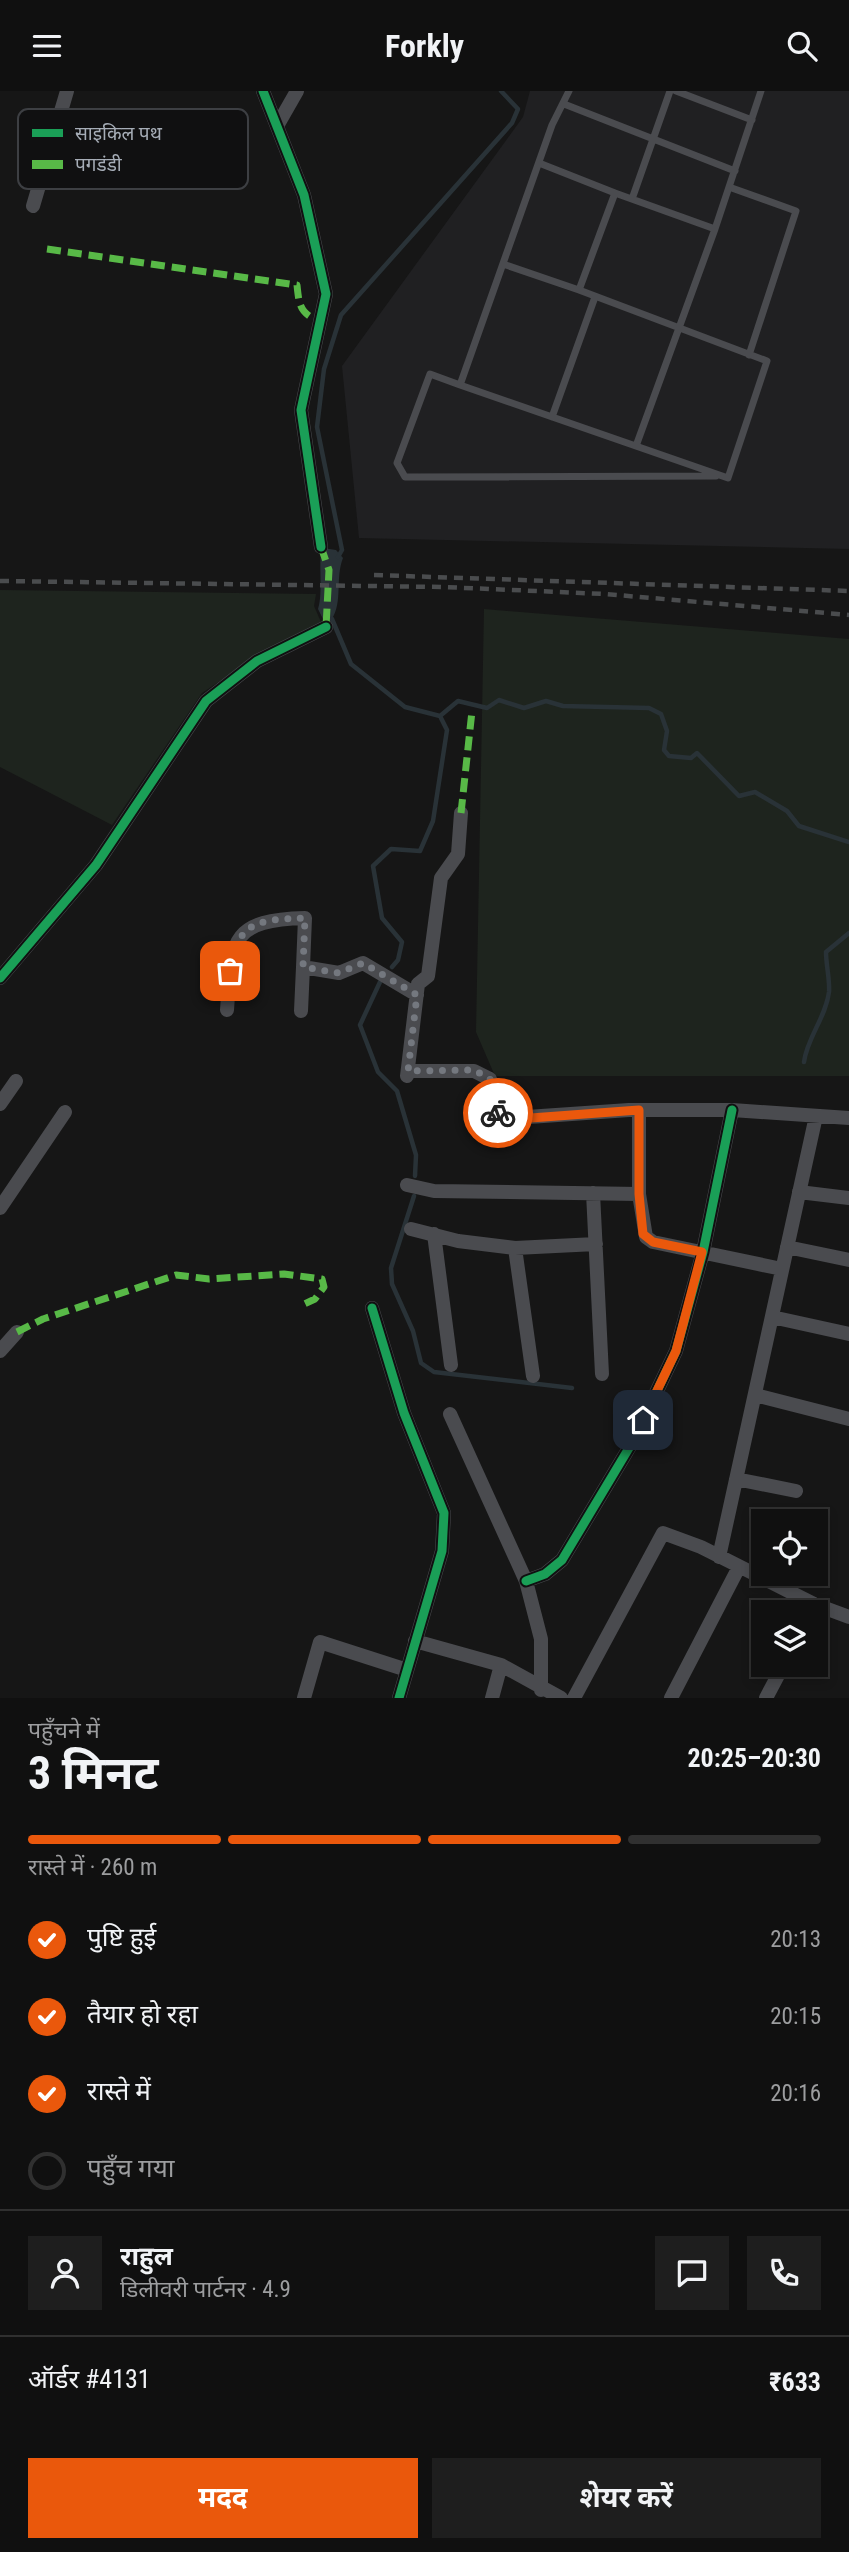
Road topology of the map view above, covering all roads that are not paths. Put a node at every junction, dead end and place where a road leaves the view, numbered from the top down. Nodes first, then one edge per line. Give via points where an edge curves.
1 (67, 91) edge
2 (263, 91) edge
3 (297, 91) edge
4 (569, 91) edge
5 (670, 91) edge
6 (676, 91) edge
7 (761, 91) edge
8 (565, 104) junction
9 (62, 109) edge
10 (752, 120) junction
11 (277, 126) junction
12 (654, 139) junction
13 (539, 163) junction
14 (735, 171) junction
15 (729, 187) junction
16 (38, 189) edge
17 (615, 193) junction
18 (632, 199) junction
19 (33, 206) dead end
20 (715, 229) junction
21 (503, 264) junction
22 (579, 290) junction
23 (595, 297) junction
24 (678, 328) junction
25 (749, 355) junction
26 (460, 385) junction
27 (552, 417) junction
28 (636, 446) junction
29 (721, 476) junction
30 (321, 547) dead end
31 (326, 627) dead end
32 (461, 813) dead end
33 (303, 967) junction
34 (0, 978) edge
35 (417, 995) junction
36 (227, 1010) dead end
37 (301, 1011) dead end
38 (16, 1081) dead end
39 (0, 1104) edge
40 (639, 1110) junction
41 (732, 1110) junction
42 (65, 1112) dead end
43 (816, 1116) junction
44 (849, 1118) edge
45 (407, 1185) dead end
46 (799, 1192) junction
47 (593, 1193) junction
48 (639, 1194) junction
49 (849, 1198) edge
50 (0, 1208) edge
51 (411, 1229) dead end
52 (434, 1234) junction
53 (596, 1244) junction
54 (787, 1247) junction
55 (515, 1248) junction
56 (702, 1252) junction
57 (849, 1260) edge
58 (782, 1269) junction
59 (372, 1308) dead end
60 (772, 1317) junction
61 (17, 1332) dead end
62 (849, 1334) edge
63 (0, 1351) edge
64 (451, 1365) dead end
65 (602, 1374) dead end
66 (533, 1376) dead end
67 (755, 1395) junction
68 (450, 1414) dead end
69 (849, 1419) edge
70 (736, 1479) junction
71 (796, 1491) dead end
72 (719, 1557) junction
73 (739, 1567) junction
74 (526, 1581) junction
75 (799, 1600) edge
76 (828, 1612) edge
77 (849, 1617) edge
78 (415, 1641) junction
79 (501, 1665) junction
80 (407, 1670) junction
81 (777, 1677) edge
82 (541, 1690) junction
83 (304, 1698) edge
84 (399, 1698) edge
85 (492, 1698) edge
86 (561, 1698) edge
87 (574, 1698) edge
88 (671, 1698) edge
89 (766, 1698) edge

1 - 9 street
2 - 11 street
3 - 11 street
4 - 8 lane
5 - 12 lane
6 - 10 lane
7 - 10 lane
8 - 12 lane
8 - 13 lane
10 - 14 lane
11 - 30 street via 304,195 326,295 301,409
12 - 14 lane
12 - 18 lane
13 - 17 lane
13 - 21 lane
14 - 15 lane
15 - 20 lane
15 - 25 lane via 796,211
16 - 19 street
17 - 18 lane
17 - 22 lane
18 - 20 lane
20 - 24 lane
21 - 22 lane
21 - 26 lane
22 - 23 lane
23 - 24 lane
23 - 27 lane
24 - 25 lane
24 - 28 lane
25 - 29 lane via 767,361 728,478
26 - 27 lane
26 - 29 lane via 430,374 397,463 405,477
27 - 28 lane
28 - 29 lane
31 - 34 street via 257,661 206,701 96,865
32 - 35 street via 458,854 441,879 428,976 418,984
33 - 35 street via 339,973 363,963
33 - 36 street via 305,918 250,926 234,944
33 - 37 street
35 - 40 street via 407,1074 474,1070 490,1079 499,1119
38 - 39 street
40 - 41 street
40 - 48 street
41 - 43 street
41 - 56 street
42 - 50 street
43 - 44 street
43 - 46 street
45 - 47 street via 434,1191
46 - 49 street
46 - 54 street
47 - 48 street
47 - 53 street
48 - 56 street via 646,1237
51 - 52 street
52 - 55 street
52 - 64 street
53 - 55 street
53 - 65 street
54 - 57 street
54 - 58 street
55 - 66 street
56 - 58 street
56 - 74 street via 676,1351 632,1443 562,1560 545,1574
58 - 60 street
59 - 78 street via 404,1413 444,1513 442,1551
60 - 62 street
60 - 67 street
61 - 63 street
67 - 69 street
67 - 70 street
68 - 74 street
70 - 71 street
70 - 72 street
72 - 73 street
72 - 87 street via 663,1533
73 - 75 street
73 - 88 street
74 - 82 street via 541,1639
76 - 77 street
78 - 79 street
78 - 80 street
79 - 82 street
79 - 85 street
80 - 83 street via 320,1642
80 - 84 street
81 - 89 street
82 - 86 street

